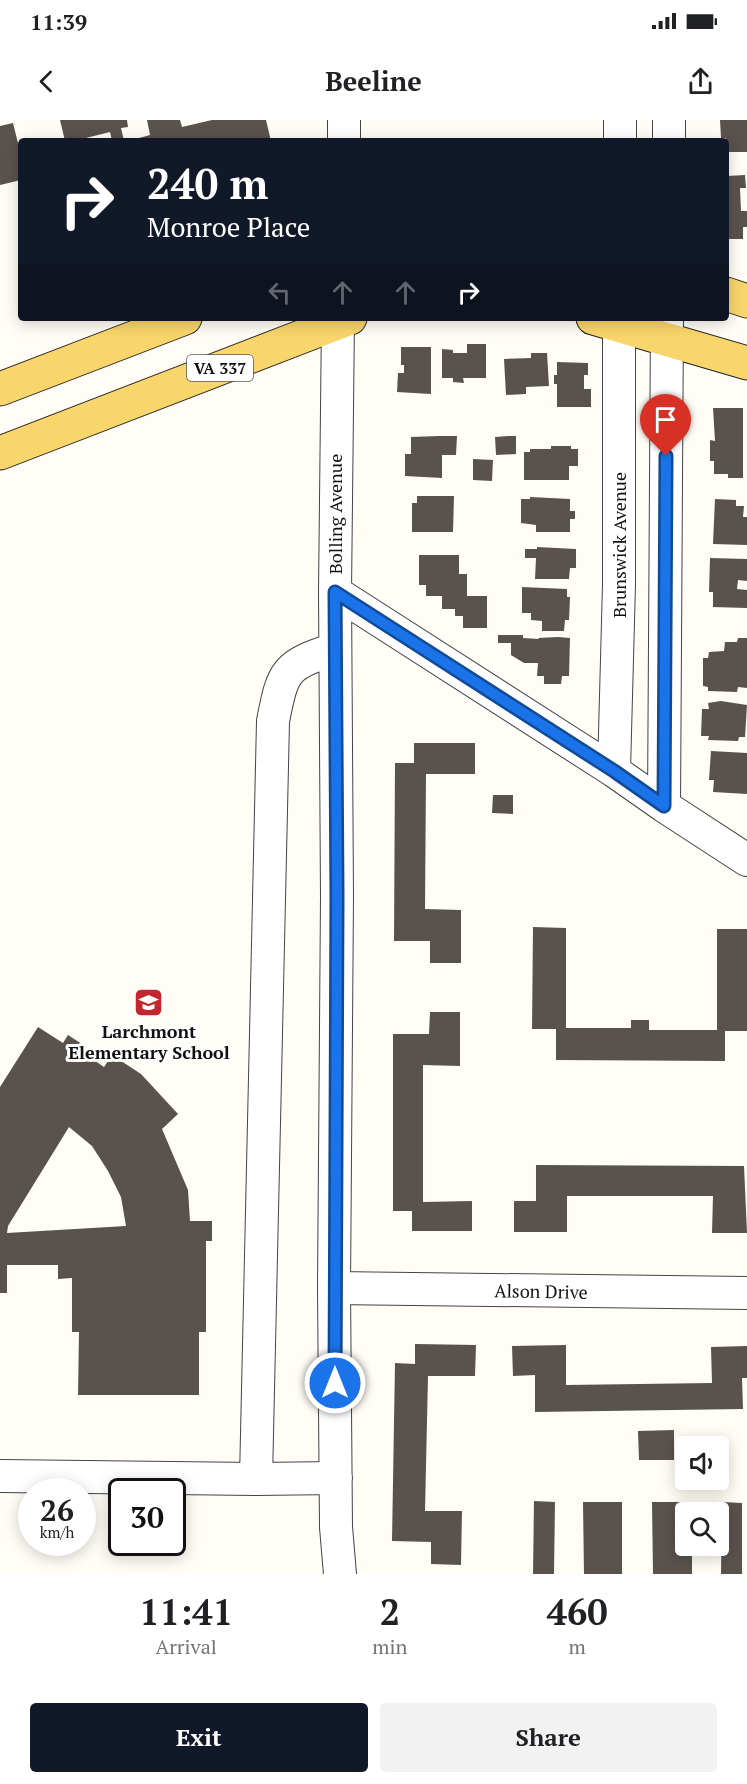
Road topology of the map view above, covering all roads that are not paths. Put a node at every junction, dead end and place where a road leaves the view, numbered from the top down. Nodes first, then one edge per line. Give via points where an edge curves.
1 (344, 120) edge
2 (620, 120) edge
3 (669, 120) edge
4 (344, 138) edge
5 (620, 138) edge
6 (669, 138) edge
7 (729, 295) edge
8 (747, 301) edge
9 (177, 321) edge
10 (337, 321) edge
11 (342, 321) edge
12 (610, 321) edge
13 (667, 329) edge
14 (747, 363) edge
15 (0, 388) edge
16 (0, 453) edge
17 (335, 592) junction
18 (335, 649) junction
19 (614, 771) junction
20 (664, 806) junction
21 (747, 860) edge
22 (334, 1288) junction
23 (747, 1293) edge
24 (0, 1476) edge
25 (336, 1478) junction
26 (256, 1479) junction
27 (340, 1574) edge

1 - 4 street
2 - 5 street
3 - 6 street
7 - 8 main road
9 - 15 main road
10 - 16 main road, VA 337
11 - 17 street, Bolling Avenue
12 - 13 main road
12 - 19 street, Brunswick Avenue via 619,584
13 - 14 main road
13 - 20 street
17 - 18 street, Bolling Avenue
17 - 19 street
18 - 22 street, Bolling Avenue
18 - 26 street via 307,658 290,669 280,687 273,721
19 - 20 street
20 - 21 street
22 - 23 street, Alson Drive
22 - 25 street, Bolling Avenue
24 - 26 street
25 - 26 street
25 - 27 street, Bolling Avenue

